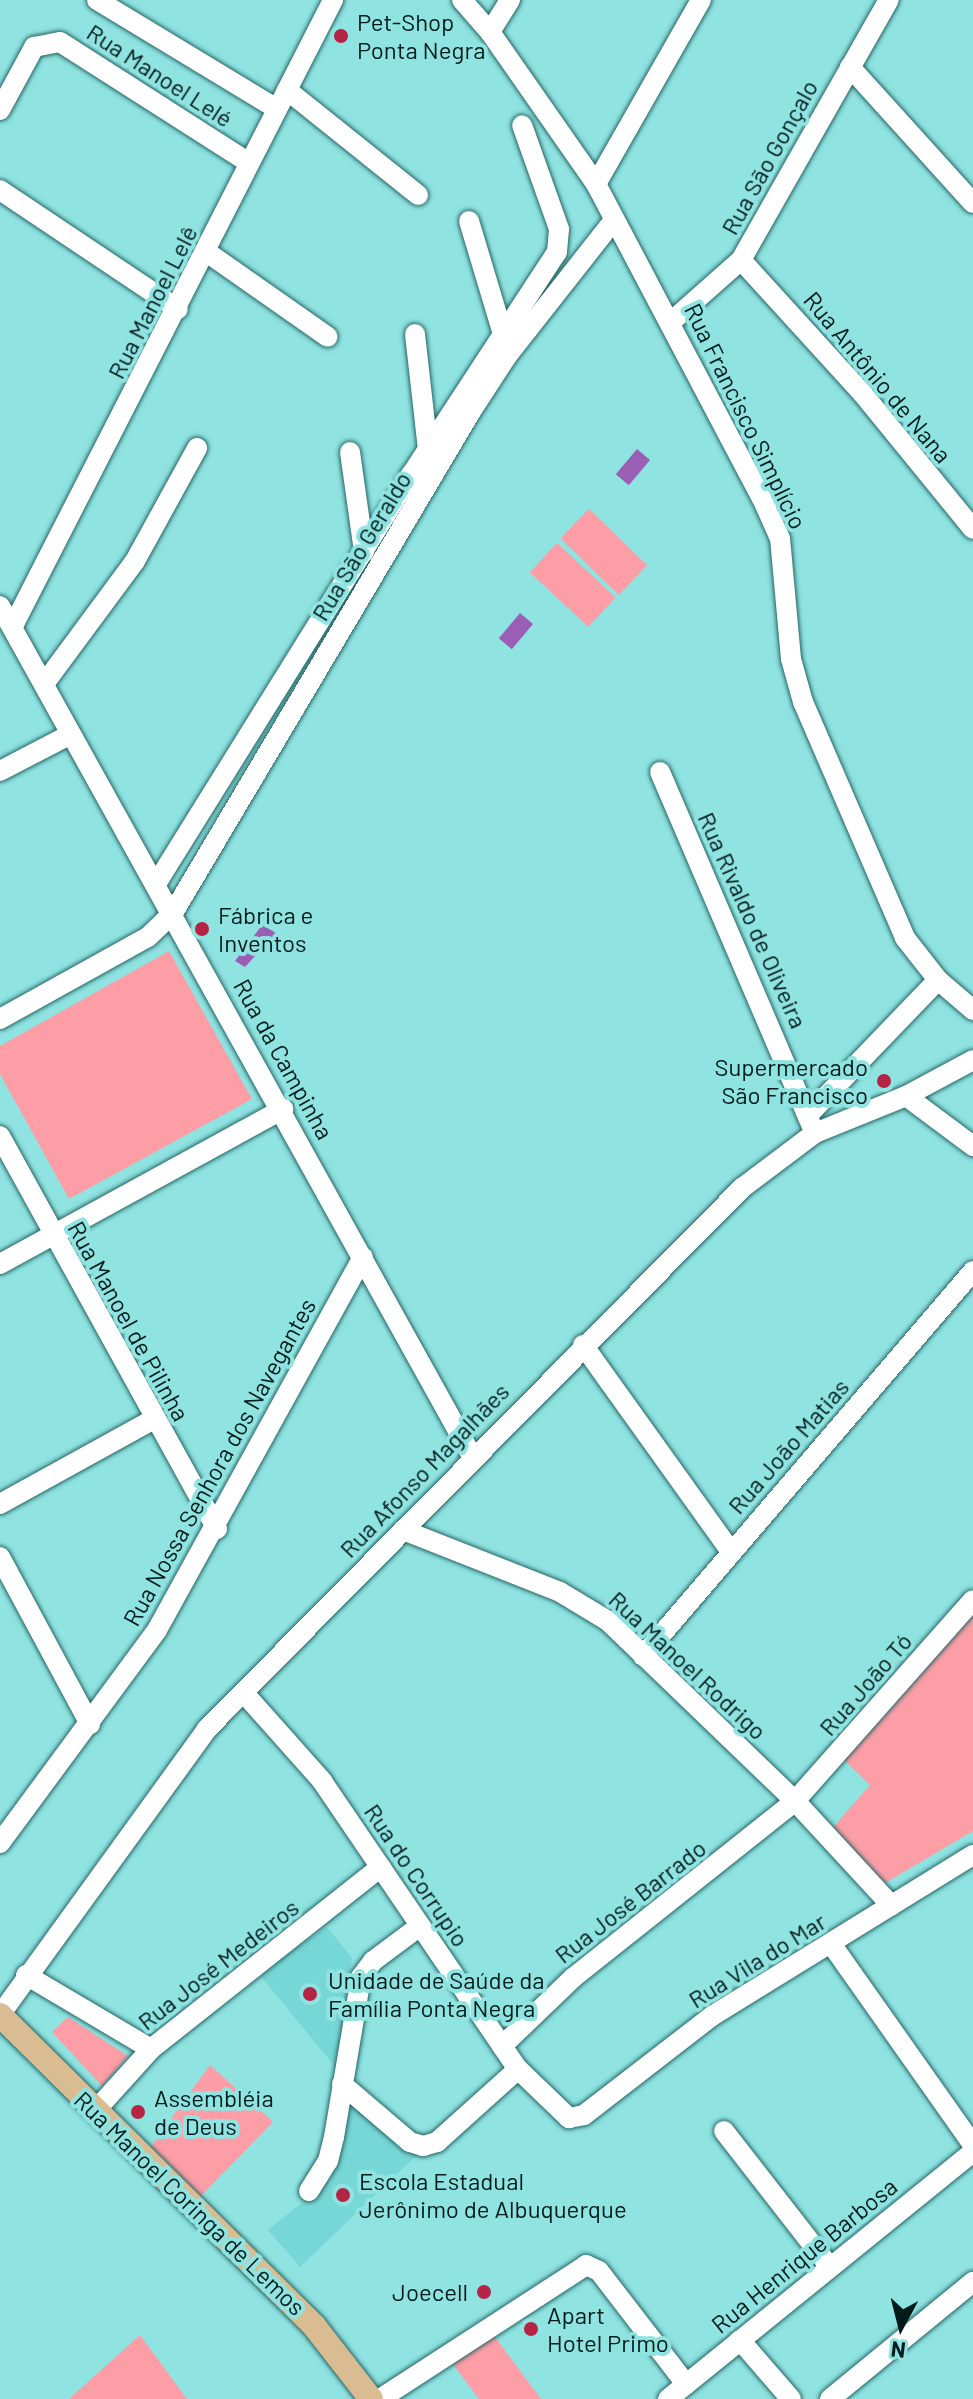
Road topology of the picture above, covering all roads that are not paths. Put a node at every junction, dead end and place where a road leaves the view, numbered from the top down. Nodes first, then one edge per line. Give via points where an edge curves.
1 (97, 0) edge
2 (333, 0) edge
3 (462, 0) edge
4 (510, 0) edge
5 (701, 0) edge
6 (889, 0) edge
7 (490, 32) junction
8 (850, 67) junction
9 (287, 90) junction
10 (277, 109) junction
11 (0, 110) edge
12 (522, 125) dead end
13 (249, 163) junction
14 (596, 184) junction
15 (0, 190) edge
16 (418, 195) dead end
17 (973, 203) edge
18 (614, 220) junction
19 (469, 221) dead end
20 (208, 253) junction
21 (741, 260) junction
22 (178, 309) junction
23 (672, 321) junction
24 (415, 334) dead end
25 (503, 334) junction
26 (328, 337) dead end
27 (197, 448) dead end
28 (428, 449) junction
29 (350, 452) dead end
30 (973, 529) edge
31 (364, 552) junction
32 (0, 606) edge
33 (13, 626) junction
34 (44, 684) junction
35 (71, 734) junction
36 (0, 771) edge
37 (660, 772) dead end
38 (156, 884) junction
39 (173, 913) junction
40 (938, 980) junction
41 (973, 1010) edge
42 (0, 1019) edge
43 (973, 1060) edge
44 (906, 1096) junction
45 (283, 1109) junction
46 (812, 1124) junction
47 (0, 1136) edge
48 (973, 1146) edge
49 (52, 1236) junction
50 (363, 1257) junction
51 (0, 1264) edge
52 (973, 1271) edge
53 (583, 1345) junction
54 (154, 1419) junction
55 (472, 1456) junction
56 (0, 1504) edge
57 (217, 1529) junction
58 (403, 1530) junction
59 (731, 1552) junction
60 (0, 1557) edge
61 (973, 1600) edge
62 (643, 1656) junction
63 (244, 1693) junction
64 (90, 1724) junction
65 (795, 1801) junction
66 (0, 1843) edge
67 (973, 1855) edge
68 (381, 1867) junction
69 (891, 1905) junction
70 (420, 1926) junction
71 (832, 1945) junction
72 (26, 1975) junction
73 (0, 2015) edge
74 (502, 2046) junction
75 (151, 2049) junction
76 (518, 2069) junction
77 (342, 2084) junction
78 (95, 2111) junction
79 (577, 2119) joint
80 (724, 2131) dead end
81 (973, 2145) edge
82 (973, 2152) edge
83 (309, 2191) dead end
84 (830, 2267) junction
85 (973, 2282) edge
86 (740, 2340) junction
87 (686, 2384) junction
88 (371, 2399) edge
89 (380, 2399) edge
90 (668, 2399) edge
91 (791, 2399) edge
92 (830, 2399) edge

1 - 10 street
2 - 9 street, Rua Manoel Lelê
3 - 7 street, Rua Francisco Simplício
4 - 7 street
5 - 14 street
6 - 8 street, Rua São Gonçalo
7 - 14 street, Rua Francisco Simplício
8 - 17 street
8 - 21 street, Rua São Gonçalo
9 - 10 street, Rua Manoel Lelê
9 - 16 street
10 - 13 street, Rua Manoel Lelê
11 - 13 street, Rua Manoel Lelé via 41,42 60,42
12 - 25 street, Rua São Geraldo via 560,240
13 - 20 street, Rua Manoel Lelê
14 - 18 street, Rua Francisco Simplício
15 - 22 street
18 - 23 street, Rua Francisco Simplício
18 - 39 street, Rua São Geraldo via 507,356 470,413
19 - 25 street
20 - 22 street, Rua Manoel Lelê
20 - 26 street
21 - 23 street, Rua São Gonçalo
21 - 30 street, Rua Antônio de Nana via 853,382
22 - 33 street, Rua Manoel Lelê
23 - 40 street, Rua Francisco Simplício via 780,538 791,659 803,702 899,926
24 - 28 street
25 - 28 street, Rua São Geraldo
27 - 34 street via 135,561
28 - 31 street, Rua São Geraldo
29 - 31 street
31 - 38 street, Rua São Geraldo
32 - 33 street, Rua da Campinha
33 - 34 street, Rua da Campinha
34 - 35 street, Rua da Campinha
35 - 36 street
35 - 38 street, Rua da Campinha
37 - 46 street, Rua Rivaldo de Oliveira
38 - 39 street, Rua da Campinha
39 - 42 street, Rua São Geraldo via 148,937
39 - 45 street, Rua da Campinha
40 - 41 street, Rua Francisco Simplício
40 - 46 street, Rua Afonso Magalhães
43 - 44 street, Rua Afonso Magalhães
44 - 46 street, Rua Afonso Magalhães
44 - 48 street
45 - 49 street
45 - 50 street, Rua da Campinha
46 - 53 street, Rua Afonso Magalhães
47 - 49 street, Rua Manoel de Pilinha
49 - 51 street
49 - 54 street, Rua Manoel de Pilinha
50 - 55 street, Rua da Campinha
50 - 57 street, Rua Nossa Senhora dos Navegantes
52 - 59 street, Rua João Matias
53 - 55 street, Rua Afonso Magalhães
53 - 59 street
54 - 56 street
54 - 57 street, Rua Manoel de Pilinha
55 - 58 street, Rua Afonso Magalhães
57 - 64 street, Rua Nossa Senhora dos Navegantes via 157,1630
58 - 62 street, Rua Manoel Rodrigo via 560,1592 608,1621
58 - 63 street, Rua Afonso Magalhães
59 - 62 street, Rua João Matias
60 - 64 street
61 - 65 street, Rua João Tó
62 - 65 street, Rua Manoel Rodrigo
63 - 68 street, Rua do Corrupio via 322,1781
63 - 72 street, Rua Afonso Magalhães via 191,1748
64 - 66 street, Rua Nossa Senhora dos Navegantes
65 - 69 street, Rua Manoel Rodrigo
65 - 74 street, Rua José Barrado via 574,1977
67 - 69 street, Rua Vila do Mar
68 - 70 street, Rua do Corrupio
68 - 75 street, Rua José Medeiros
69 - 71 street, Rua Vila do Mar
70 - 74 street, Rua do Corrupio
70 - 77 street via 364,1971
71 - 79 street, Rua Vila do Mar via 712,2016
71 - 81 street
72 - 73 street, Rua Afonso Magalhães
72 - 75 street
73 - 78 main road, Rua Manoel Coringa de Lemos
74 - 76 street, Rua do Corrupio
75 - 78 street, Rua José Medeiros
76 - 77 street via 437,2142 423,2146 410,2142
76 - 79 street, Rua do Corrupio via 562,2115
77 - 83 street via 328,2161
78 - 88 main road, Rua Manoel Coringa de Lemos via 315,2327
80 - 84 street
82 - 84 street, Rua Henrique Barbosa
84 - 86 street, Rua Henrique Barbosa
85 - 92 street
86 - 87 street, Rua Henrique Barbosa
86 - 91 street
87 - 89 street via 599,2271 586,2265
87 - 90 street, Rua Henrique Barbosa

